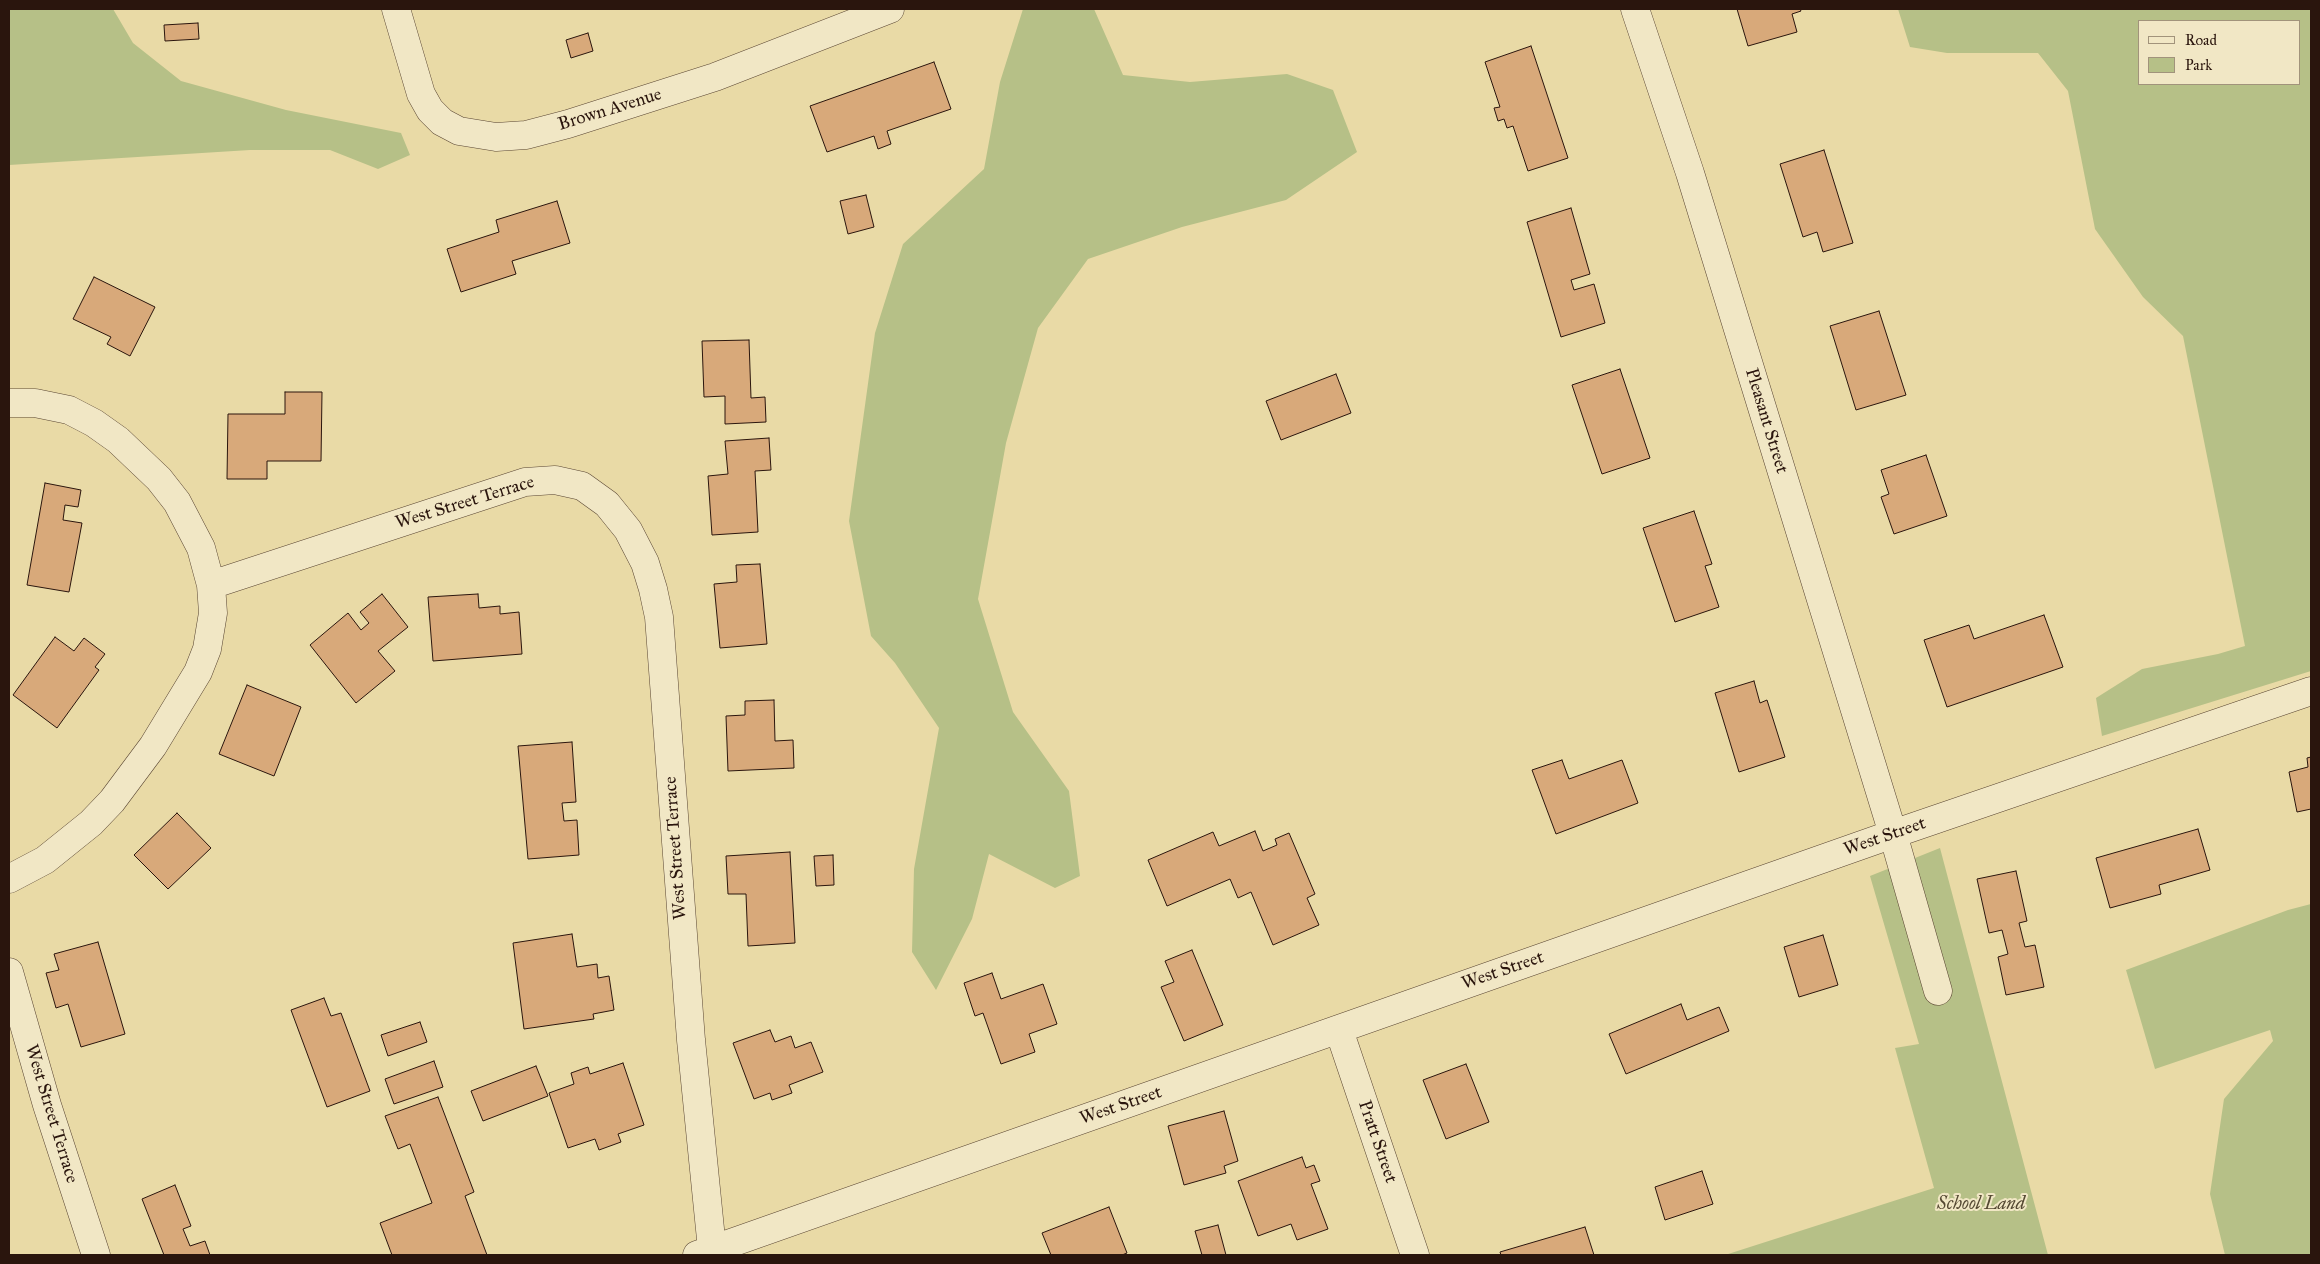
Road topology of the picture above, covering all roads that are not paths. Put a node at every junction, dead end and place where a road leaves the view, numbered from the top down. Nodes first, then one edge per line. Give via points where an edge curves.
1 (396, 9) edge
2 (890, 9) edge
3 (1635, 9) edge
4 (9, 403) edge
5 (211, 585) junction
6 (2311, 691) edge
7 (1893, 834) junction
8 (9, 879) edge
9 (9, 972) edge
10 (1938, 991) dead end
11 (1339, 1030) junction
12 (704, 1252) edge
13 (96, 1255) edge
14 (1415, 1255) edge

1 - 2 street, Brown Avenue via 421,94 430,110 442,122 459,131 496,137 526,135 568,124 715,77
3 - 7 street, Pleasant Street via 1693,182
4 - 5 street via 35,403 69,410 118,440 159,479 176,502 201,548
5 - 8 street via 213,613 207,649 198,672 154,746 112,802 91,823 45,860
5 - 12 street, West Street Terrace via 525,482 555,480 582,486 618,515 645,563 660,626
6 - 7 street, West Street
7 - 10 street, Pleasant Street
7 - 11 street, West Street
9 - 13 street, West Street Terrace
11 - 12 street, West Street
11 - 14 street, Pratt Street

